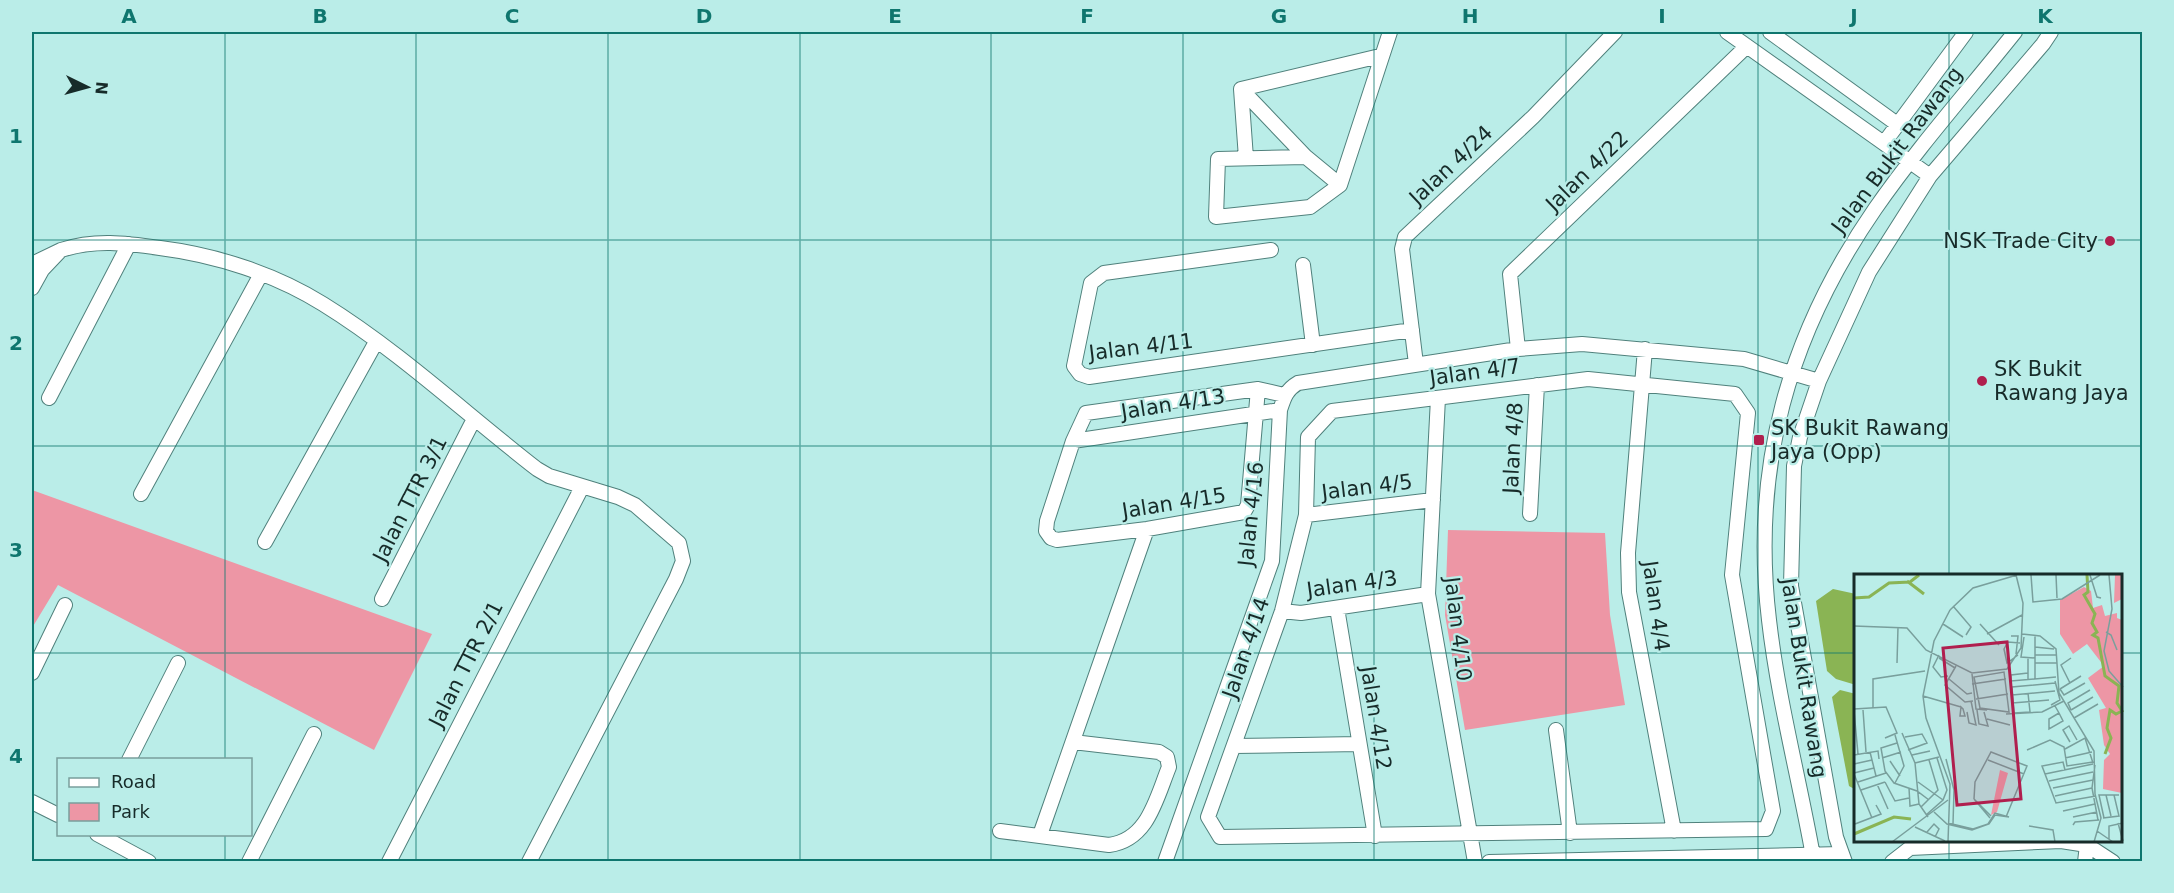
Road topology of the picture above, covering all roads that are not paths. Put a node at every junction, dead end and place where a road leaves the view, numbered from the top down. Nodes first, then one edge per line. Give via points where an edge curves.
1 (1390, 32) edge
2 (1615, 32) edge
3 (1727, 32) edge
4 (1770, 32) edge
5 (1966, 32) edge
6 (2021, 32) edge
7 (2051, 32) edge
8 (2011, 36) edge
9 (1747, 46) junction
10 (1380, 56) junction
11 (1241, 88) junction
12 (1897, 124) junction
13 (1884, 143) junction
14 (1306, 157) junction
15 (1246, 158) junction
16 (1910, 161) junction
17 (1930, 176) junction
18 (1340, 185) junction
19 (129, 244) junction
20 (61, 250) junction
21 (1270, 250) dead end
22 (32, 264) edge
23 (1303, 265) dead end
24 (261, 274) junction
25 (32, 288) edge
26 (1412, 330) junction
27 (376, 342) junction
28 (1313, 345) junction
29 (1518, 349) junction
30 (1645, 349) junction
31 (1416, 364) junction
32 (1791, 370) junction
33 (1819, 381) junction
34 (1642, 383) junction
35 (1537, 385) junction
36 (1258, 389) junction
37 (1284, 395) junction
38 (49, 398) dead end
39 (1438, 398) junction
40 (1280, 410) junction
41 (1256, 413) junction
42 (474, 419) junction
43 (1320, 424) joint
44 (1073, 441) junction
45 (582, 487) junction
46 (141, 494) dead end
47 (1433, 500) junction
48 (1530, 513) dead end
49 (1306, 515) junction
50 (1147, 529) junction
51 (265, 542) dead end
52 (1428, 594) junction
53 (382, 599) dead end
54 (65, 605) dead end
55 (1337, 608) junction
56 (1253, 615) junction
57 (1280, 617) junction
58 (178, 663) dead end
59 (32, 673) edge
60 (1556, 730) dead end
61 (314, 734) dead end
62 (1073, 742) junction
63 (1359, 744) junction
64 (1234, 746) junction
65 (130, 758) edge
66 (32, 802) edge
67 (57, 814) edge
68 (1000, 831) dead end
69 (1674, 831) junction
70 (1570, 833) junction
71 (1470, 835) junction
72 (101, 836) edge
73 (1040, 836) junction
74 (1375, 836) junction
75 (2033, 842) edge
76 (2068, 842) edge
77 (2087, 845) junction
78 (1843, 858) edge
79 (1815, 859) edge
80 (149, 861) edge
81 (249, 861) edge
82 (389, 861) edge
83 (529, 861) edge
84 (1165, 861) edge
85 (1475, 861) edge
86 (1489, 861) edge
87 (1585, 861) edge
88 (1892, 861) edge
89 (2085, 861) edge
90 (2113, 861) edge

1 - 10 street
2 - 26 street, Jalan 4/24 via 1533,117 1405,237 1402,249
3 - 9 street
4 - 12 street
5 - 12 street
6 - 8 street, Jalan Bukit Rawang
7 - 17 street, Jalan Bukit Rawang
8 - 16 street, Jalan Bukit Rawang
9 - 13 street
9 - 29 street, Jalan 4/22 via 1510,274
10 - 11 street
10 - 18 street
11 - 14 street
11 - 15 street
12 - 13 street
13 - 16 street
14 - 15 street
14 - 18 street
15 - 18 street via 1218,159 1216,217 1310,207
16 - 17 street
16 - 32 street, Jalan Bukit Rawang via 1848,251
17 - 33 street, Jalan Bukit Rawang via 1869,272
19 - 20 street via 90,242
19 - 24 street via 178,250
19 - 38 street
20 - 22 street
20 - 25 street
21 - 28 street, Jalan 4/11 via 1104,273 1091,283 1074,366 1089,377
23 - 28 street
24 - 27 street via 323,304
24 - 46 street
26 - 28 street, Jalan 4/11
26 - 31 street, Jalan 4/24
27 - 42 street
27 - 51 street
29 - 30 street via 1582,344
29 - 31 street
30 - 32 street via 1744,359
30 - 34 street, Jalan 4/4
31 - 37 street via 1298,383
32 - 33 street
32 - 79 street, Jalan Bukit Rawang via 1775,429 1765,499 1765,578 1769,621
33 - 78 street, Jalan Bukit Rawang via 1794,466 1791,586 1830,808
34 - 35 street, Jalan 4/7 via 1588,378
34 - 69 street, Jalan 4/4 via 1628,552 1629,592
34 - 69 street, Jalan 4/7 via 1735,394 1748,413 1732,575 1773,811 1766,829
35 - 39 street, Jalan 4/7
35 - 48 street, Jalan 4/8
36 - 37 street
36 - 41 street, Jalan 4/15
36 - 44 street via 1086,413
37 - 40 street, Jalan 4/16
39 - 43 street, Jalan 4/7 via 1332,411
39 - 47 street, Jalan 4/10
40 - 41 street, Jalan 4/13
40 - 56 street, Jalan 4/16 via 1272,561
41 - 44 street, Jalan 4/13
41 - 50 street, Jalan 4/15 via 1246,511
42 - 45 street via 549,476
42 - 53 street, Jalan TTR 3/1
43 - 49 street, Jalan 4/14 via 1308,437
44 - 50 street, Jalan 4/15 via 1047,521 1046,531 1051,538
45 - 82 street, Jalan TTR 2/1
45 - 83 street via 635,505 679,543 683,561
47 - 49 street, Jalan 4/5
47 - 52 street, Jalan 4/10
49 - 57 street, Jalan 4/14
50 - 62 street
52 - 55 street, Jalan 4/3
52 - 71 street, Jalan 4/10
54 - 59 street
55 - 57 street, Jalan 4/3
55 - 63 street, Jalan 4/12
56 - 57 street, Jalan 4/3
56 - 84 street, Jalan 4/16
57 - 64 street, Jalan 4/14
58 - 65 street
60 - 70 street
61 - 81 street
62 - 73 street
62 - 73 street via 1158,752 1167,757 1169,767 1144,827 1123,843 1109,845
63 - 64 street
63 - 74 street, Jalan 4/12
64 - 74 street, Jalan 4/14 via 1208,817 1220,837
66 - 67 street
68 - 73 street
69 - 70 street
70 - 71 street
71 - 74 street
71 - 85 street, Jalan 4/10
72 - 80 street
75 - 88 street via 1910,848
76 - 77 street
77 - 89 street
77 - 90 street
78 - 79 street
79 - 87 street
86 - 87 street

